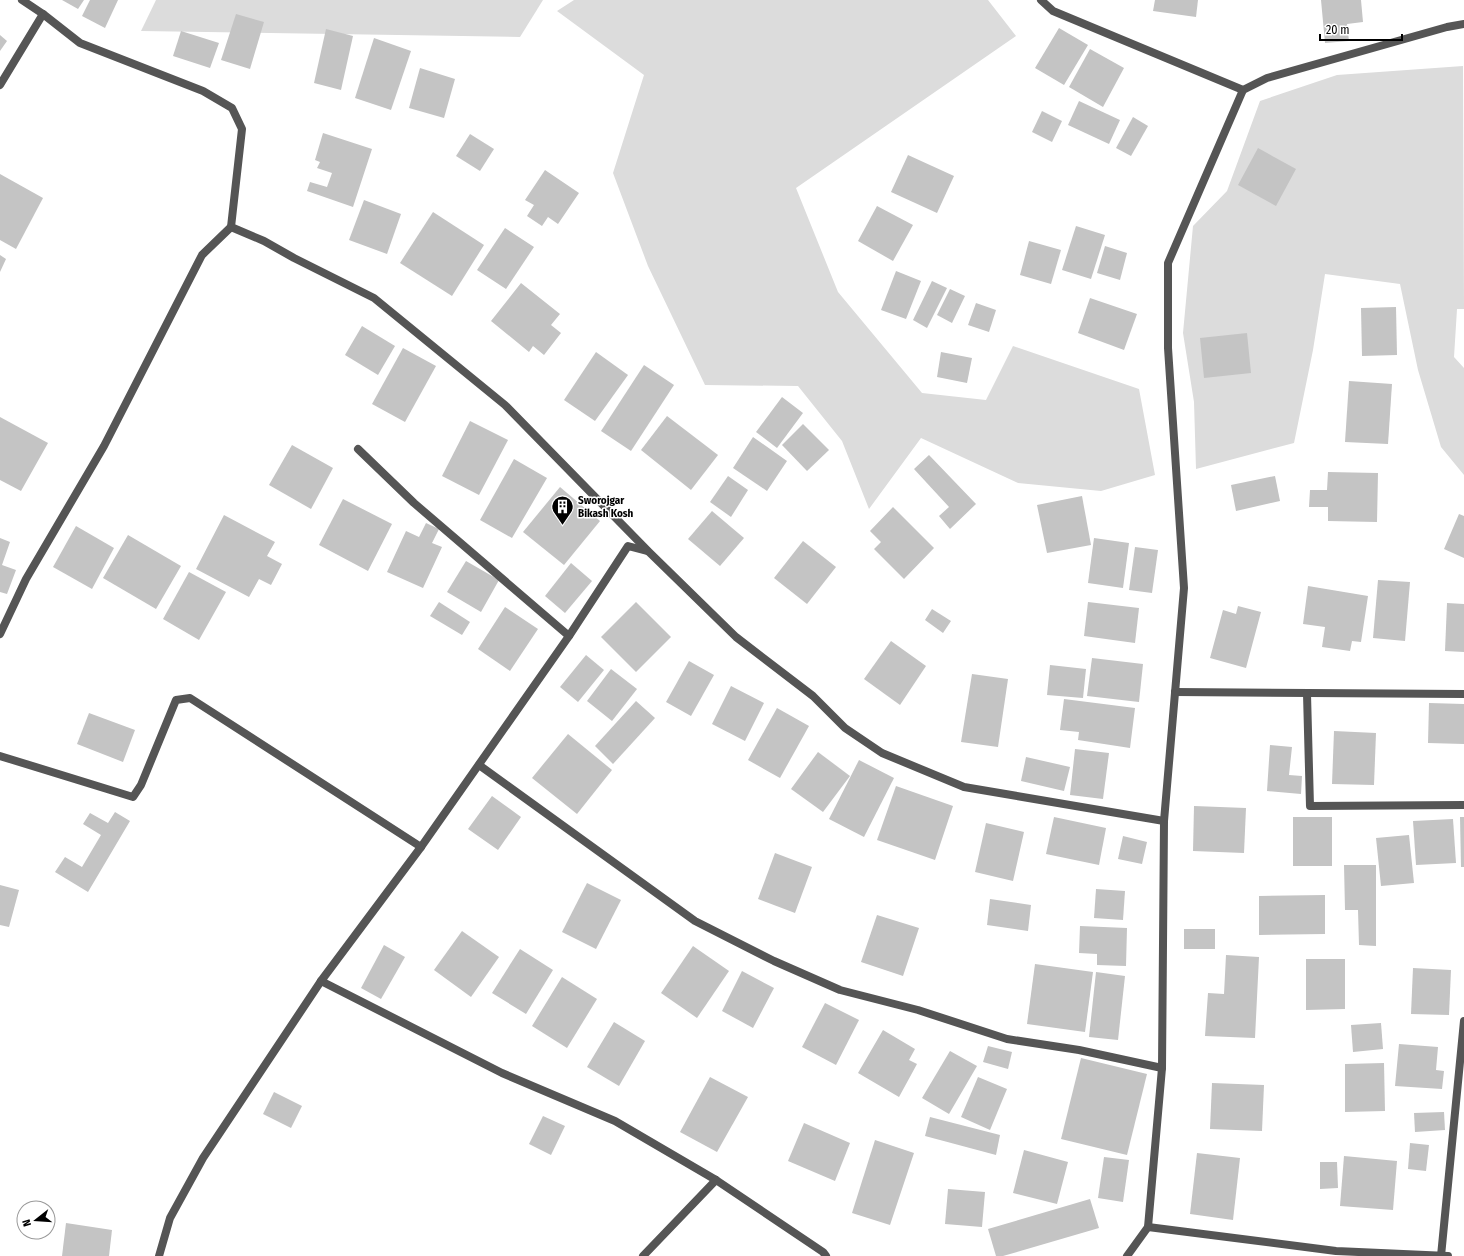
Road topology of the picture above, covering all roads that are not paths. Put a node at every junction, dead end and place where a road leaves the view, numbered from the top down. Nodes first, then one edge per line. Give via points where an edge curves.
1 (22, 0) edge
2 (1041, 0) edge
3 (43, 14) junction
4 (1464, 24) edge
5 (0, 85) edge
6 (1243, 90) junction
7 (231, 227) junction
8 (358, 449) dead end
9 (649, 552) junction
10 (0, 634) edge
11 (569, 636) junction
12 (1175, 692) junction
13 (1307, 694) junction
14 (1464, 694) edge
15 (0, 756) edge
16 (479, 765) junction
17 (1464, 805) edge
18 (1164, 821) junction
19 (421, 847) junction
20 (321, 981) junction
21 (1464, 1021) edge
22 (1162, 1068) junction
23 (716, 1180) junction
24 (1148, 1228) junction
25 (159, 1256) edge
26 (643, 1256) edge
27 (826, 1256) edge
28 (1127, 1256) edge
29 (1441, 1256) edge
30 (1448, 1256) edge

1 - 3 street
2 - 6 street via 1053,11
3 - 5 street
3 - 7 street via 80,43 203,91 232,108 242,129
4 - 6 street via 1267,78
6 - 12 street via 1168,263 1168,348 1184,588
7 - 9 street via 264,241 374,298 505,405
7 - 10 street via 202,255 104,446 26,579
8 - 11 street via 414,503
9 - 11 street via 628,546
9 - 18 street via 736,637 813,696 845,728 882,753 964,787
11 - 16 street
12 - 13 street
12 - 18 street
13 - 14 street
13 - 17 street via 1310,806
15 - 19 street via 133,797 141,785 176,700 190,698
16 - 19 street
16 - 22 street via 695,921 774,962 840,990 918,1010 1007,1039 1079,1050
18 - 22 street
19 - 20 street
20 - 23 street via 502,1074 615,1121
20 - 25 street via 203,1158 170,1218
21 - 29 street
22 - 24 street
23 - 26 street
23 - 27 street
24 - 28 street
24 - 29 street via 1336,1251
29 - 30 street

